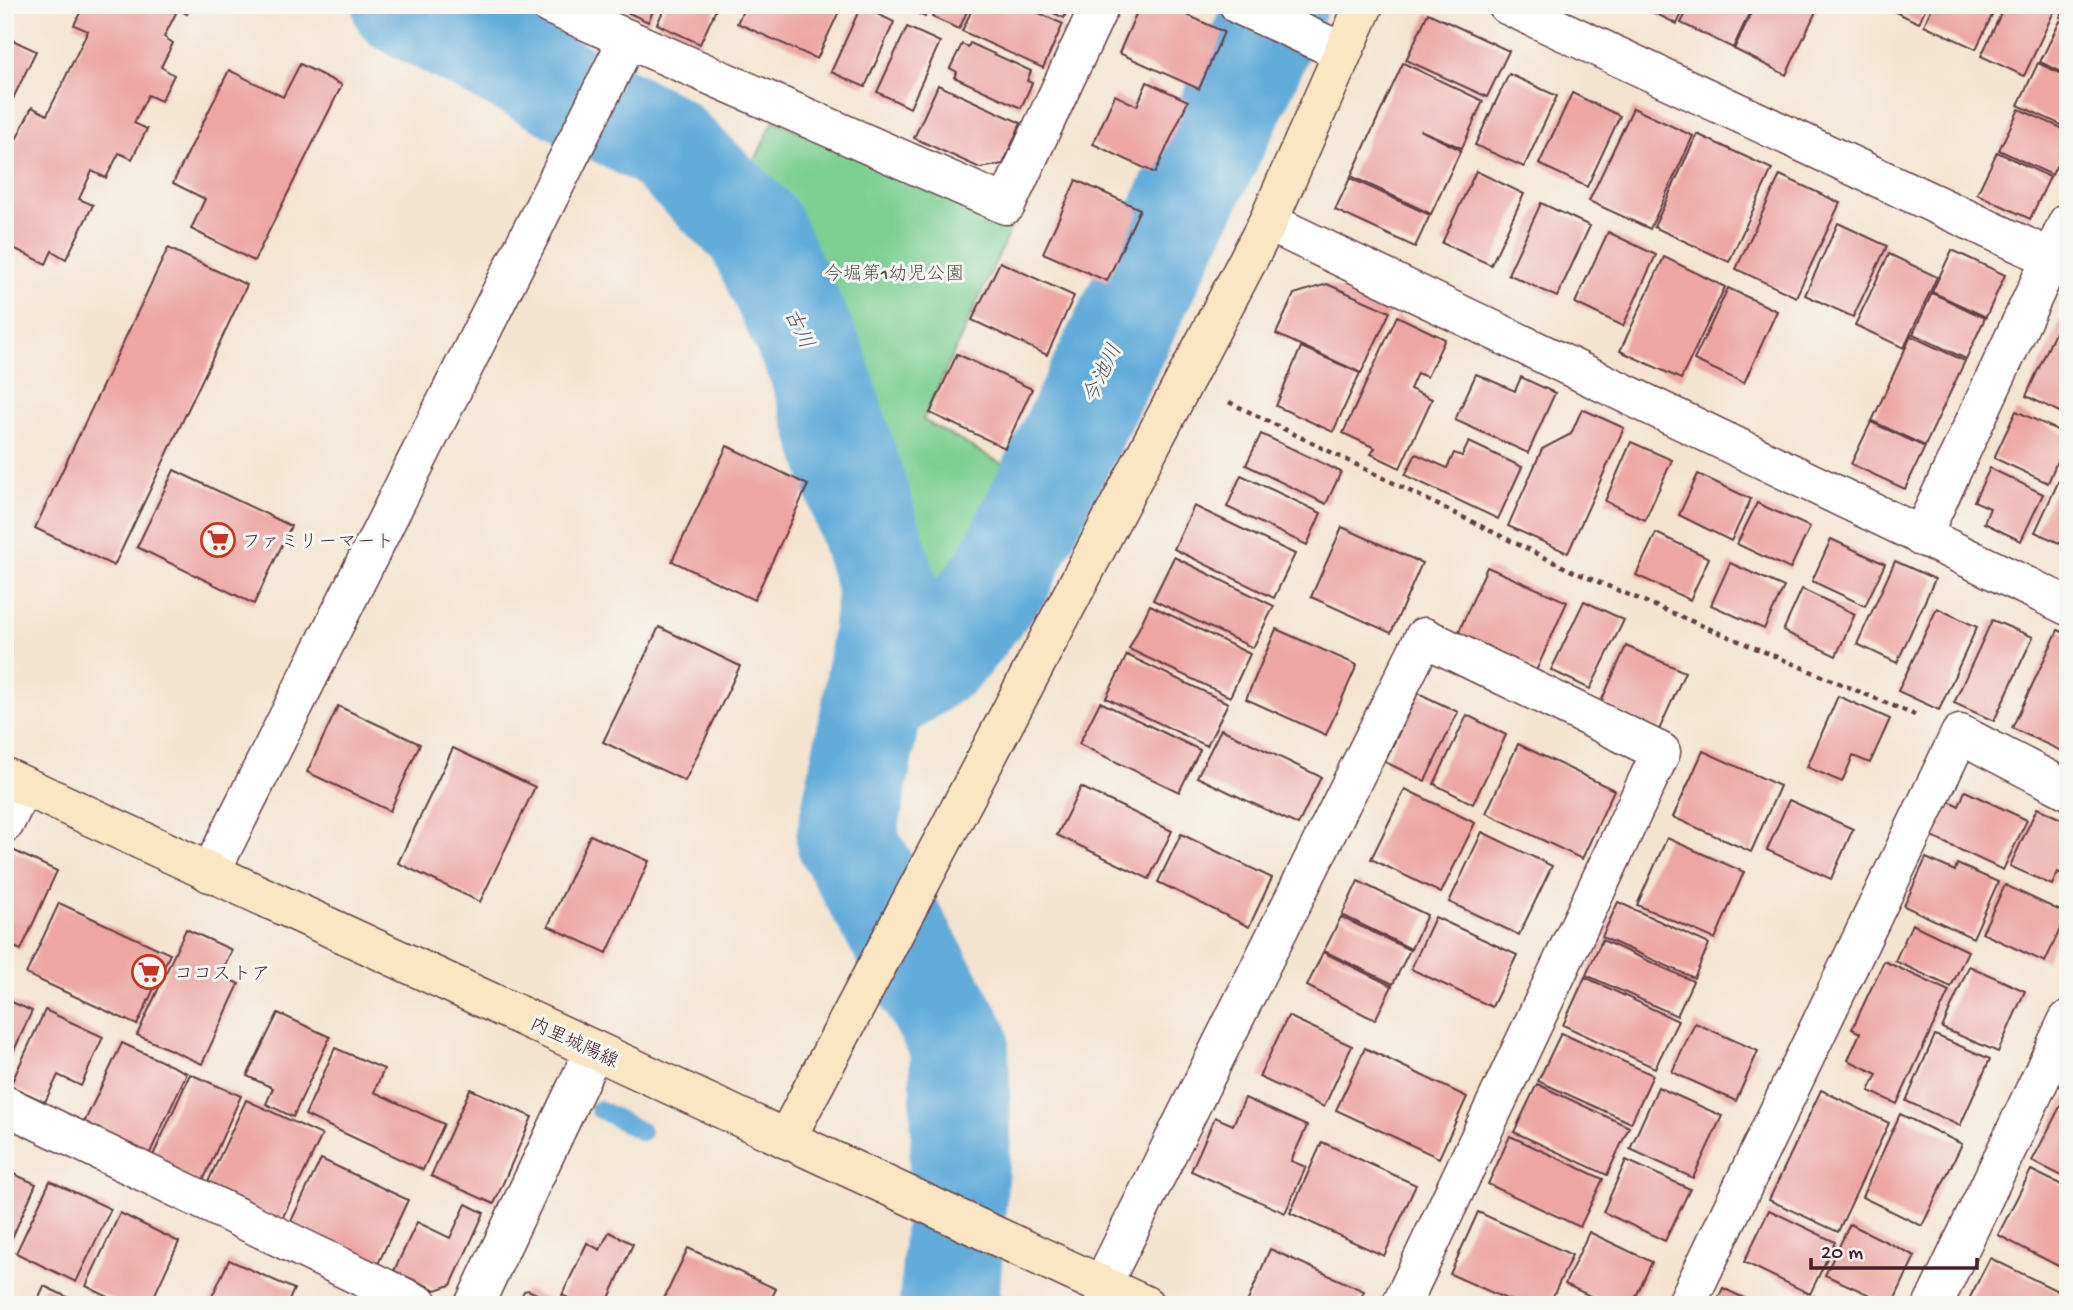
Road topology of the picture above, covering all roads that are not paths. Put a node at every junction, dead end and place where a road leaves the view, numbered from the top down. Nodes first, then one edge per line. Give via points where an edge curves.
1 (550, 5) edge
2 (1100, 5) edge
3 (1364, 5) edge
4 (1507, 5) edge
5 (1240, 6) edge
6 (628, 40) junction
7 (1343, 52) junction
8 (1268, 222) junction
9 (2068, 222) edge
10 (2059, 262) edge
11 (1921, 537) junction
12 (2068, 606) edge
13 (14, 782) edge
14 (2068, 790) edge
15 (5, 823) edge
16 (210, 873) junction
17 (2068, 1020) edge
18 (594, 1050) junction
19 (5, 1105) edge
20 (786, 1139) junction
21 (1102, 1285) junction
22 (420, 1305) edge
23 (474, 1305) edge
24 (1145, 1305) edge
25 (1401, 1305) edge
26 (1686, 1305) edge
27 (1933, 1305) edge

1 - 6 street
2 - 6 street via 1006,205
3 - 7 street
4 - 10 street
5 - 7 street
6 - 16 street
7 - 8 street
8 - 11 street
8 - 20 street
9 - 10 street
10 - 11 street
11 - 12 street
13 - 15 street
13 - 16 street, 内里城陽線
14 - 26 street via 1960,734
16 - 18 street, 内里城陽線
17 - 27 street
18 - 20 street, 内里城陽線
18 - 23 street
19 - 22 street
20 - 21 street, 内里城陽線
21 - 24 street, 内里城陽線
21 - 25 street via 1424,637 1661,752

